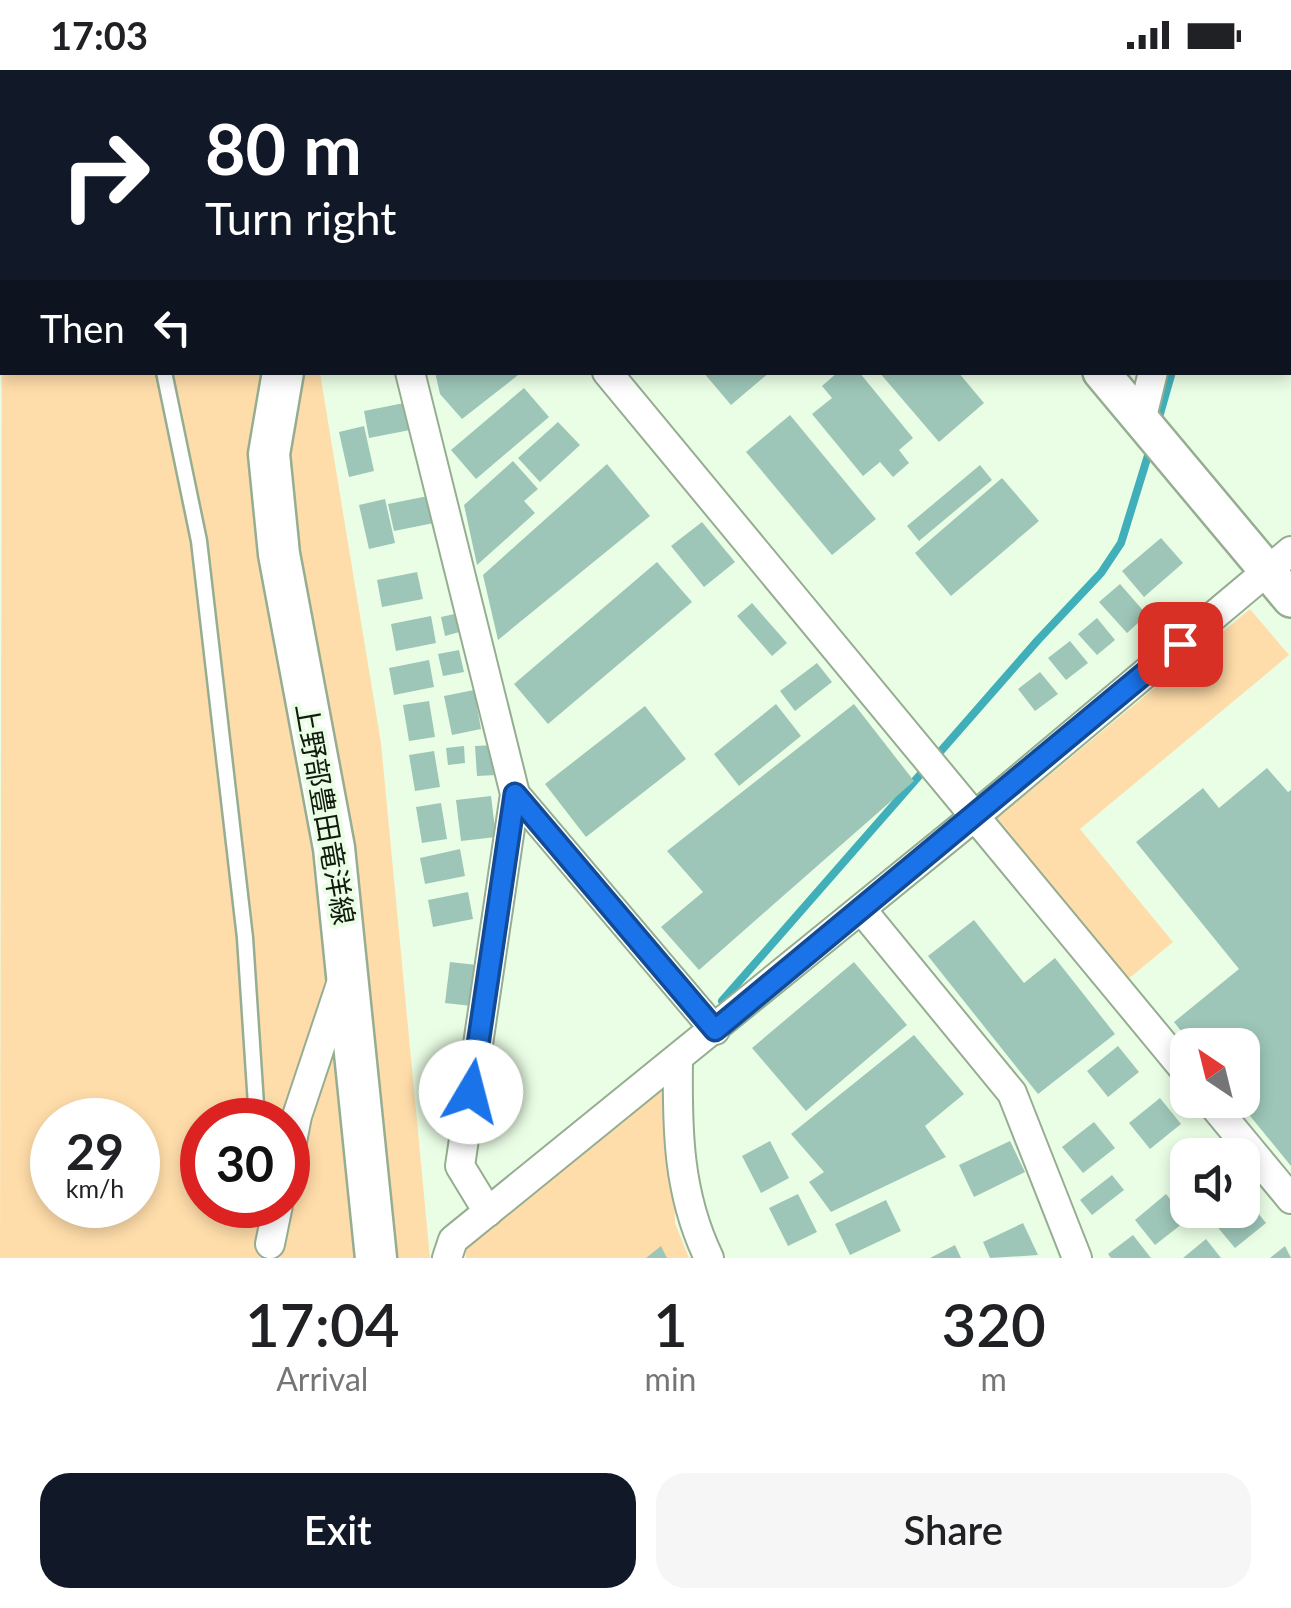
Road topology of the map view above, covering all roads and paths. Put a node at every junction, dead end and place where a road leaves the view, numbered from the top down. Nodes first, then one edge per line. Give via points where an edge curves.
1 (165, 375) edge
2 (282, 375) edge
3 (411, 375) edge
4 (609, 375) edge
5 (1104, 375) edge
6 (1152, 375) edge
7 (1142, 421) junction
8 (1279, 561) edge
9 (1291, 600) edge
10 (515, 794) junction
11 (974, 817) junction
12 (861, 909) junction
13 (349, 960) junction
14 (715, 1030) junction
15 (1170, 1052) edge
16 (678, 1060) junction
17 (256, 1098) edge
18 (303, 1098) edge
19 (1224, 1118) edge
20 (1291, 1199) edge
21 (488, 1212) junction
22 (376, 1258) edge
23 (447, 1258) edge
24 (710, 1258) edge
25 (1077, 1258) edge

1 - 17 lane via 199,541 245,938
2 - 13 main road, 上野部豊田竜洋線 via 269,454 279,554
3 - 10 street
4 - 11 street
5 - 7 street
6 - 7 street
7 - 8 street
8 - 9 street
8 - 11 street
10 - 14 street
10 - 21 street via 460,1166
11 - 12 street
11 - 15 street
12 - 14 street
12 - 25 street via 1012,1093
13 - 18 street
13 - 22 main road, 上野部豊田竜洋線
14 - 16 street
16 - 21 street
16 - 24 street via 678,1152 695,1228
19 - 20 street
21 - 23 street via 453,1240

